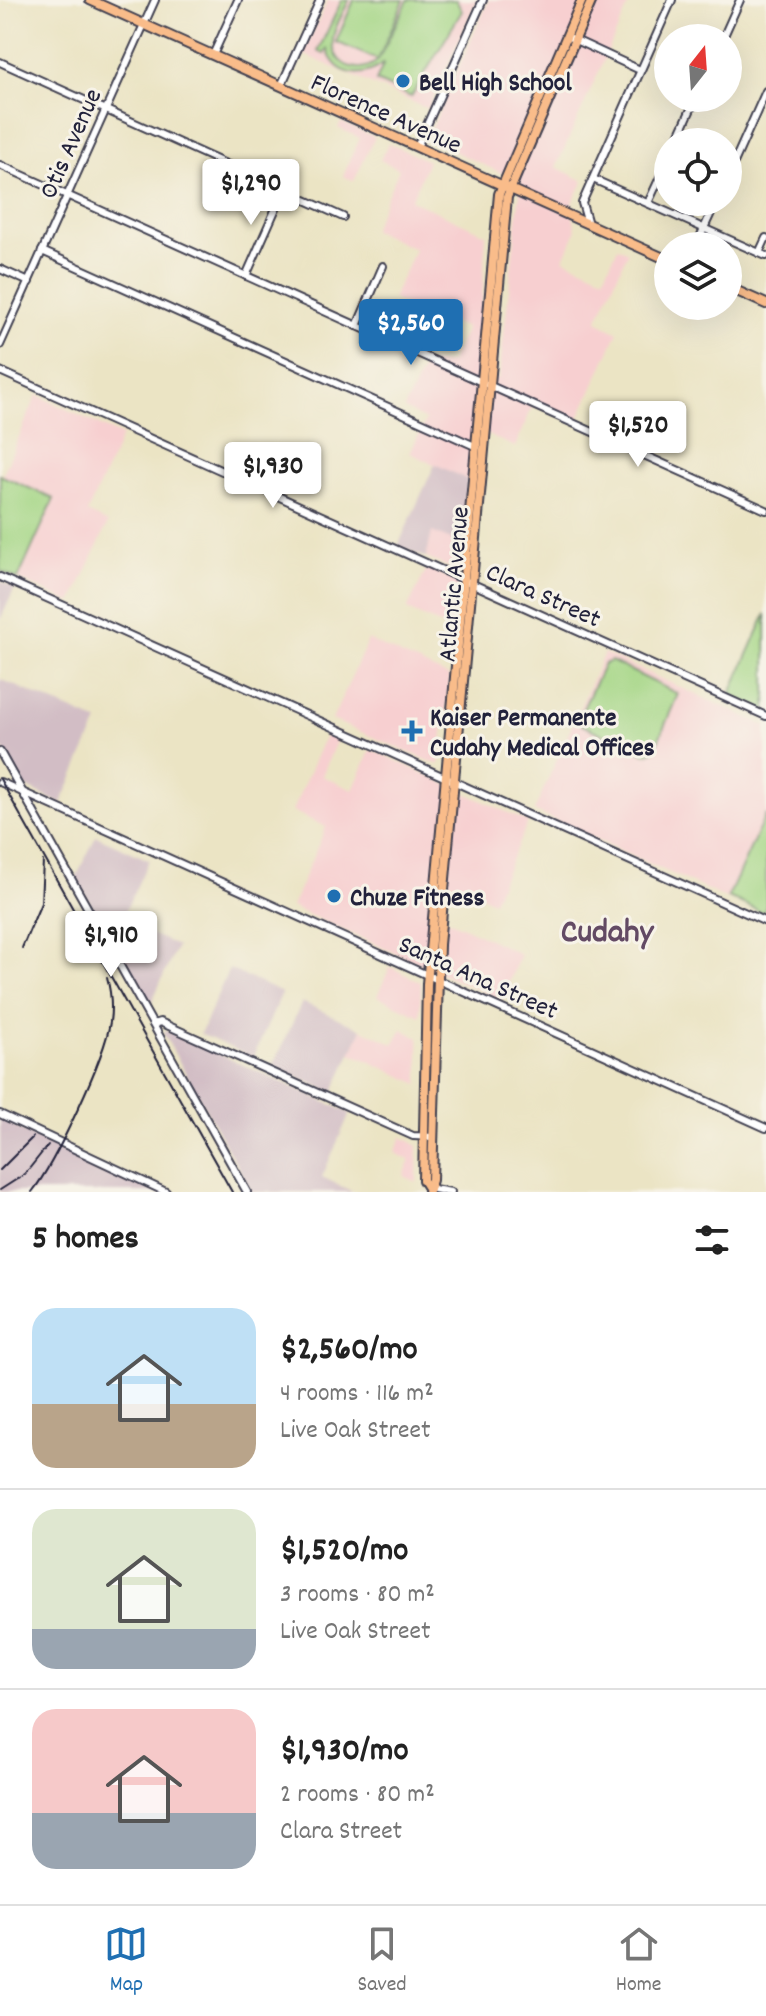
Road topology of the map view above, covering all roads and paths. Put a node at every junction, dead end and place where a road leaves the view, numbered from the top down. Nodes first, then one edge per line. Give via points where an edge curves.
1 (90, 0) edge
2 (155, 0) edge
3 (238, 0) edge
4 (320, 0) edge
5 (483, 0) edge
6 (582, 0) edge
7 (592, 0) edge
8 (672, 0) edge
9 (740, 0) edge
10 (144, 24) junction
11 (729, 24) edge
12 (570, 38) junction
13 (213, 55) junction
14 (0, 62) edge
15 (640, 70) junction
16 (281, 86) junction
17 (766, 91) edge
18 (106, 110) junction
19 (742, 145) edge
20 (417, 147) junction
21 (0, 165) edge
22 (593, 179) junction
23 (506, 187) junction
24 (284, 190) junction
25 (654, 190) edge
26 (67, 195) junction
27 (648, 203) junction
28 (710, 216) edge
29 (343, 217) dead end
30 (588, 224) junction
31 (705, 228) junction
32 (703, 232) edge
33 (766, 238) edge
34 (42, 251) junction
35 (654, 254) edge
36 (763, 254) edge
37 (383, 266) dead end
38 (0, 269) edge
39 (246, 276) junction
40 (29, 282) junction
41 (742, 293) edge
42 (766, 304) edge
43 (397, 311) dead end
44 (357, 326) junction
45 (380, 337) junction
46 (0, 345) edge
47 (0, 371) edge
48 (486, 384) junction
49 (480, 447) junction
50 (766, 510) edge
51 (0, 577) edge
52 (468, 582) junction
53 (766, 716) edge
54 (0, 752) edge
55 (449, 779) junction
56 (0, 782) edge
57 (21, 791) junction
58 (766, 922) edge
59 (432, 977) junction
60 (153, 1024) junction
61 (0, 1114) edge
62 (766, 1128) edge
63 (428, 1137) junction
64 (428, 1190) edge
65 (166, 1192) edge
66 (247, 1192) edge
67 (451, 1192) edge

1 - 10 main road, Florence Avenue
2 - 10 street, Otis Avenue
3 - 13 street
4 - 16 street
5 - 20 street
6 - 12 main road, Atlantic Avenue
7 - 12 main road, Atlantic Avenue
8 - 15 street
9 - 11 street
10 - 13 main road, Florence Avenue
10 - 18 street, Otis Avenue
12 - 15 street
12 - 23 main road, Atlantic Avenue
13 - 16 main road, Florence Avenue
14 - 18 street
15 - 22 street
16 - 20 main road, Florence Avenue
17 - 19 street
18 - 24 street
18 - 26 street, Otis Avenue
20 - 23 main road, Florence Avenue
21 - 26 street
22 - 27 street
22 - 30 street via 582,203
23 - 30 main road, Florence Avenue
23 - 48 main road, Atlantic Avenue
24 - 29 street
24 - 39 street
25 - 27 street
26 - 34 street, Otis Avenue
26 - 39 street
27 - 31 street
28 - 31 street
30 - 35 main road, Florence Avenue
31 - 32 street
31 - 36 street
33 - 36 street
34 - 40 street, Otis Avenue
34 - 49 street
37 - 44 street
38 - 40 street
39 - 44 street
40 - 46 street, Otis Avenue
41 - 42 main road
43 - 45 street
44 - 45 street
45 - 48 street
47 - 52 street, Clara Street
48 - 49 main road, Atlantic Avenue
48 - 50 street
49 - 52 main road, Atlantic Avenue
51 - 55 street
52 - 53 street, Clara Street
52 - 55 main road, Atlantic Avenue
54 - 57 street
55 - 58 street
55 - 59 main road, Atlantic Avenue
56 - 57 street, Santa Ana Street
57 - 59 street, Santa Ana Street
57 - 60 street
59 - 62 street, Santa Ana Street
59 - 63 main road, Atlantic Avenue
60 - 63 street via 160,1022 413,1136
60 - 66 street
61 - 65 street
63 - 64 main road, Atlantic Avenue
64 - 67 street

